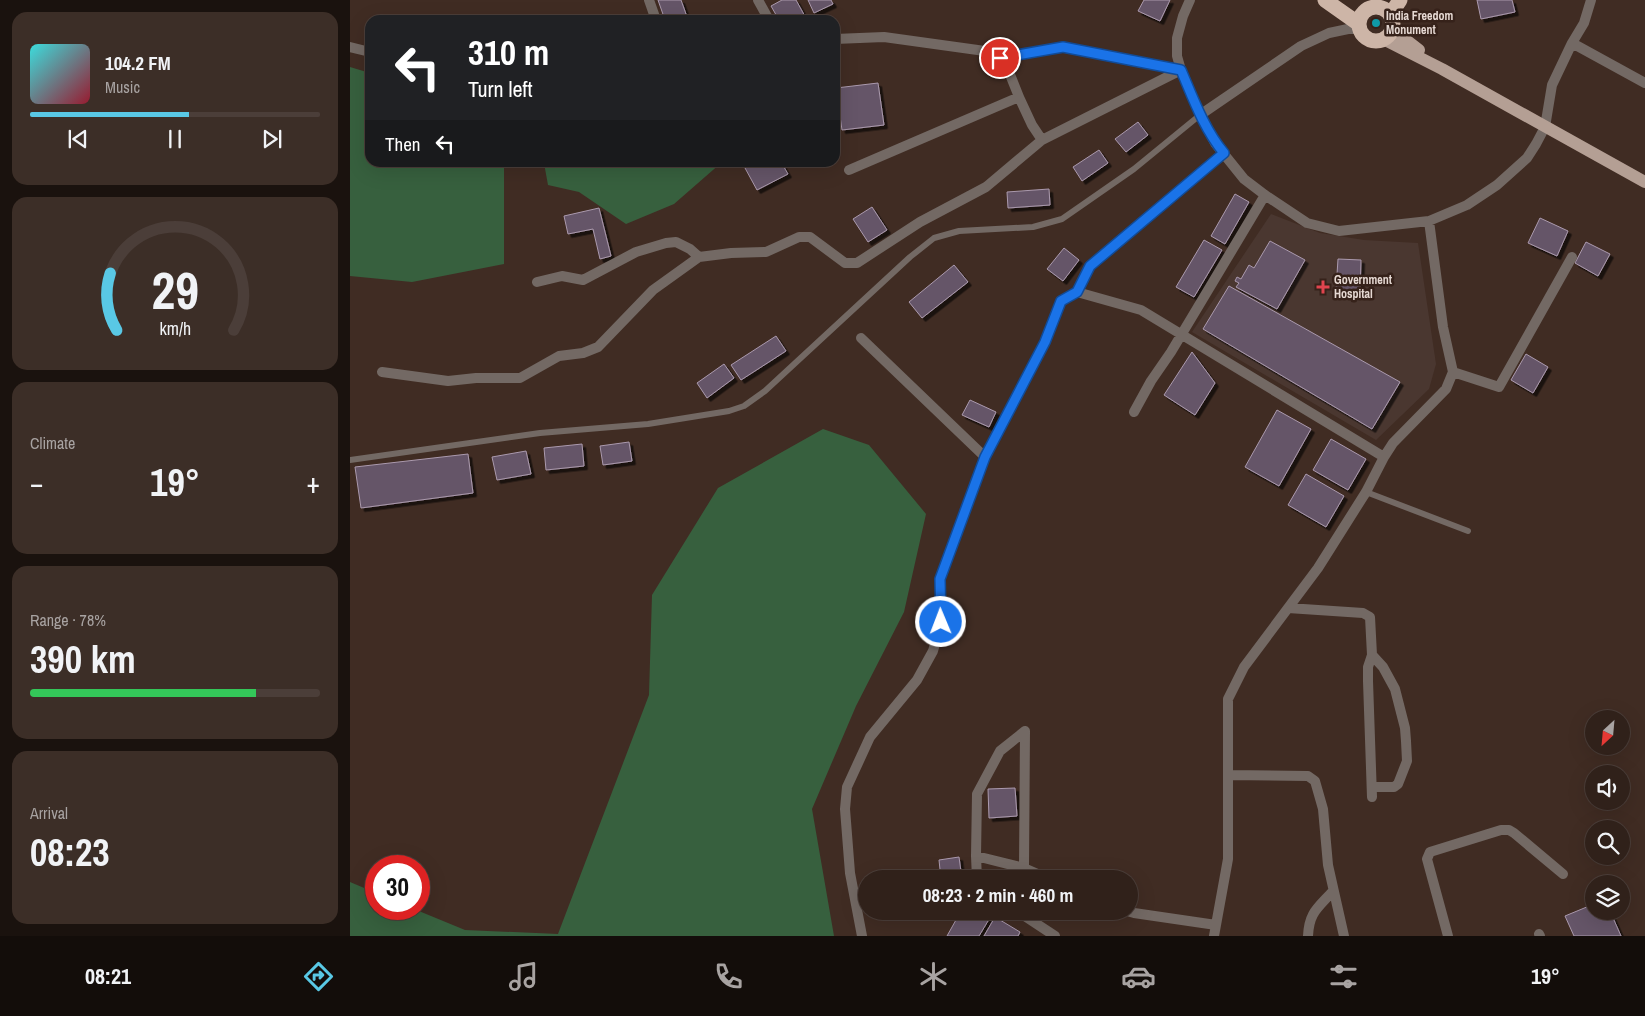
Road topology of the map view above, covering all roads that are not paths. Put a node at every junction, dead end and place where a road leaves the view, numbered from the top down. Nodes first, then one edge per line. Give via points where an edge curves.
1 (649, 0) edge
2 (758, 0) edge
3 (1190, 0) edge
4 (1325, 0) edge
5 (1334, 0) edge
6 (1400, 0) edge
7 (1591, 0) edge
8 (654, 15) edge
9 (766, 15) edge
10 (1386, 18) edge
11 (1361, 22) junction
12 (840, 39) edge
13 (1572, 43) junction
14 (350, 47) edge
15 (365, 51) edge
16 (1000, 58) junction
17 (1181, 70) junction
18 (1645, 83) edge
19 (1019, 97) junction
20 (1200, 114) junction
21 (1545, 127) junction
22 (1042, 140) junction
23 (1224, 153) junction
24 (849, 170) dead end
25 (1645, 182) edge
26 (1265, 195) junction
27 (1429, 221) junction
28 (699, 257) junction
29 (1572, 257) dead end
30 (537, 282) dead end
31 (1077, 292) junction
32 (1181, 334) junction
33 (861, 338) dead end
34 (382, 372) dead end
35 (1453, 372) junction
36 (1134, 412) dead end
37 (1384, 456) junction
38 (985, 457) junction
39 (350, 460) edge
40 (1366, 492) junction
41 (1468, 531) dead end
42 (1288, 608) junction
43 (1372, 655) junction
44 (1228, 776) junction
45 (976, 856) junction
46 (1024, 868) junction
47 (977, 870) edge
48 (1029, 870) edge
49 (1562, 874) dead end
50 (1333, 891) junction
51 (1138, 915) edge
52 (1031, 920) edge
53 (1216, 925) junction
54 (862, 936) edge
55 (1055, 936) edge
56 (1214, 936) edge
57 (1308, 936) edge
58 (1344, 936) edge
59 (1448, 936) edge

1 - 8 street
2 - 9 street
3 - 17 street via 1177,38
4 - 11 highway
5 - 11 highway
6 - 10 highway
7 - 13 street via 1584,23
10 - 11 highway via 1371,8
10 - 11 highway via 1379,40 1369,39 1362,33
10 - 21 main road via 1442,69
11 - 20 street via 1301,46
12 - 16 street via 884,37 983,50
13 - 18 street
13 - 21 street via 1552,85
14 - 15 street
16 - 17 street via 1063,47
16 - 19 street via 1005,62
17 - 20 street
17 - 22 street
19 - 22 street
19 - 24 street
20 - 23 street
20 - 39 lane via 1134,169 1062,219 1033,227 959,231 934,238 765,392 744,406 648,424 540,433
21 - 25 main road
21 - 27 street via 1526,158 1497,185 1467,206
22 - 28 street via 986,187 920,222 857,263 845,263 810,237 799,238 766,252 731,252
23 - 26 street via 1244,179
23 - 31 street via 1090,266
26 - 27 street via 1308,222 1339,231
26 - 32 street
27 - 35 street via 1443,327
28 - 30 street via 676,242 666,243 636,252 583,280 562,276
28 - 34 street via 653,290 598,347 559,356 520,378 448,381
29 - 35 street via 1499,387
31 - 32 street via 1141,310
31 - 38 street via 1061,301 1045,342
32 - 36 street
32 - 37 street
33 - 38 street
35 - 37 street via 1446,389
37 - 40 street
38 - 54 street via 940,579 941,622 933,651 917,680 870,737 847,787 845,809 850,873
40 - 41 lane
40 - 42 street via 1318,568
42 - 43 street via 1367,615 1370,617
42 - 44 street via 1244,668 1228,699
43 - 43 street via 1395,689 1405,728 1407,761 1398,784 1372,792 1368,681
44 - 50 street via 1308,776 1315,782 1323,809
44 - 53 street via 1228,858
45 - 46 street
45 - 46 street via 977,794 1000,751 1025,731
45 - 47 street
46 - 48 street
49 - 59 street via 1505,829 1430,852 1427,859
50 - 57 street via 1311,917
50 - 58 street
51 - 53 street
52 - 55 street
53 - 56 street

